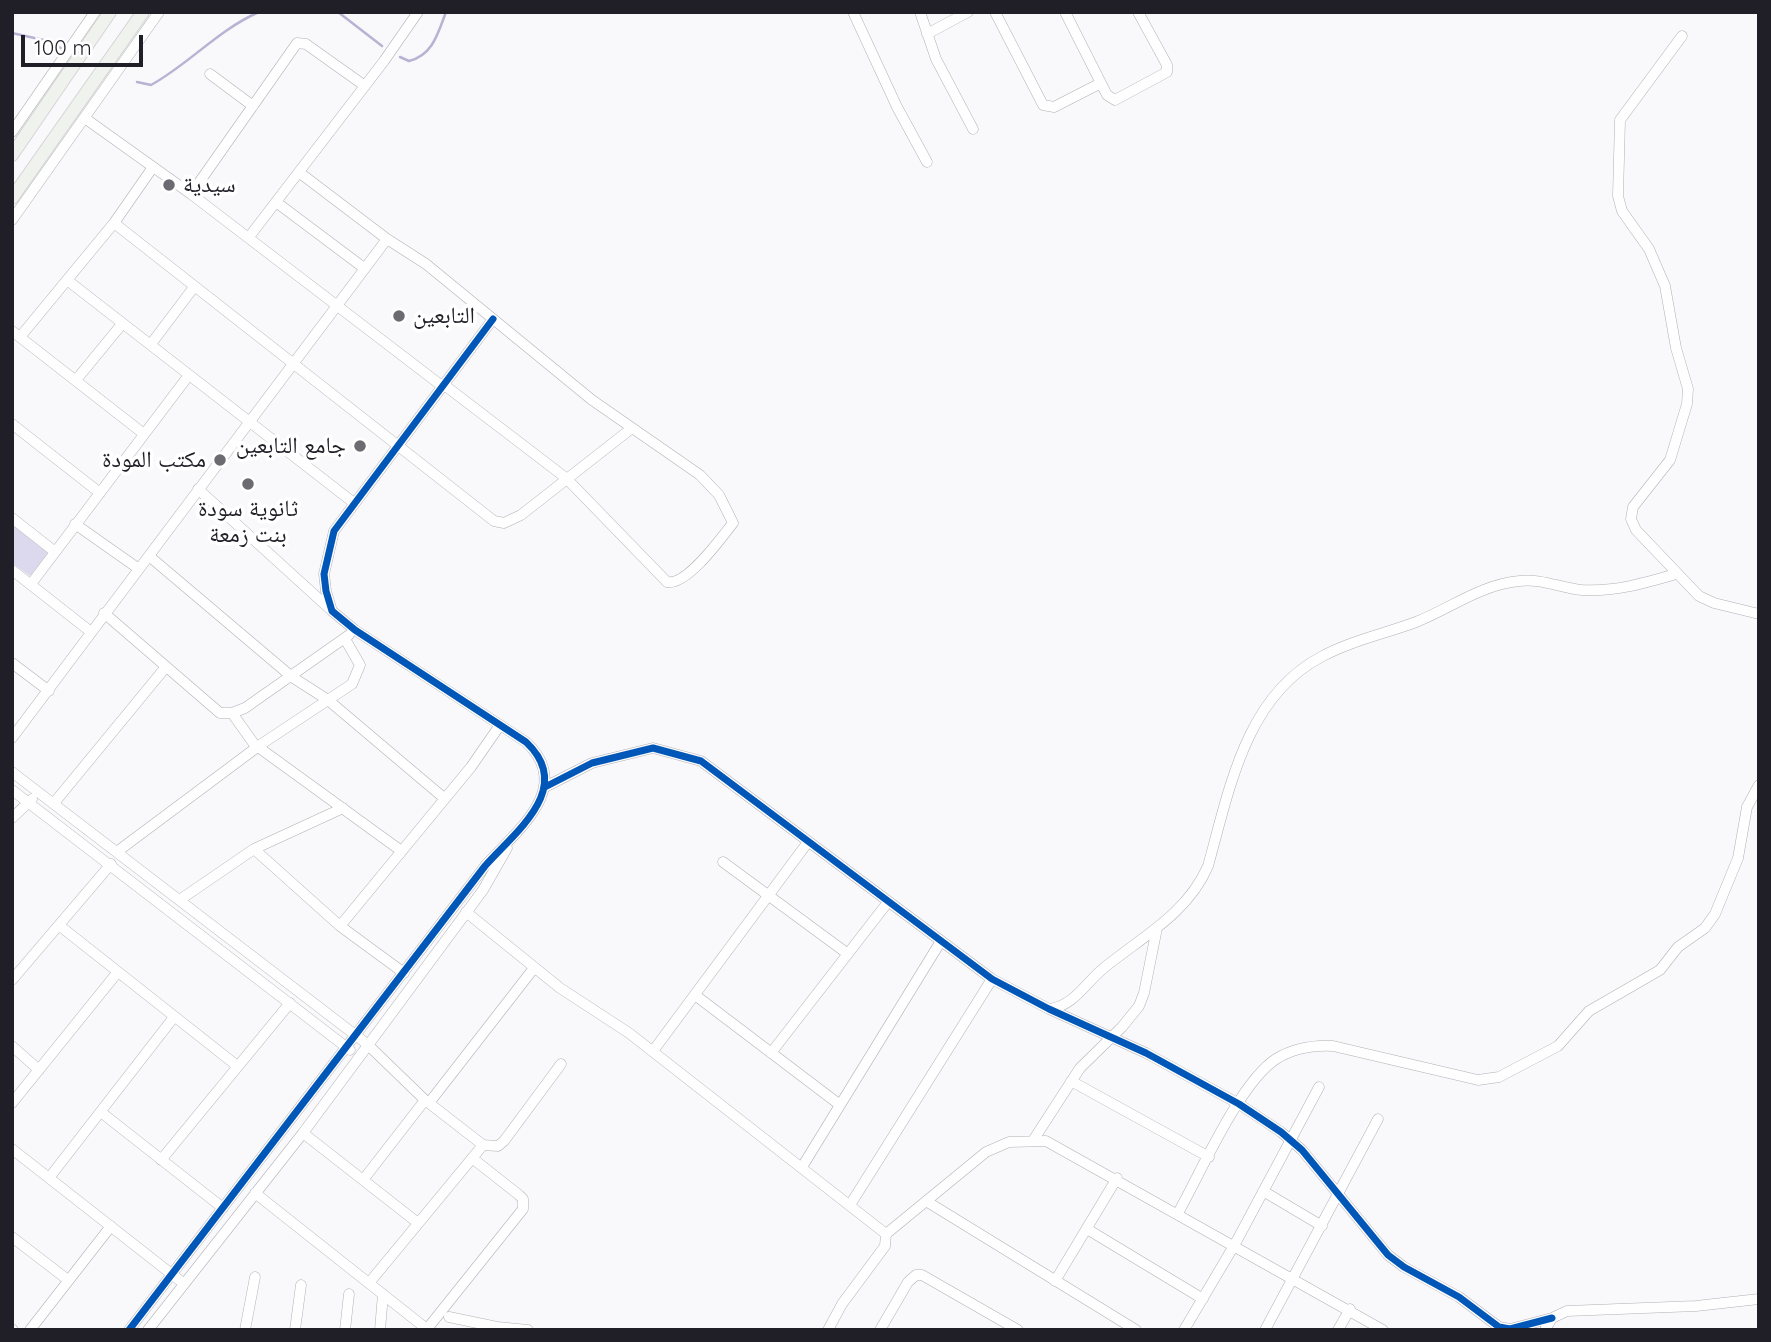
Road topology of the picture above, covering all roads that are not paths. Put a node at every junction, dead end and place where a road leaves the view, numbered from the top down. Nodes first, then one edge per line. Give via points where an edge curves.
1 (94, 12) edge
2 (110, 12) edge
3 (143, 12) edge
4 (159, 12) edge
5 (418, 12) edge
6 (853, 12) edge
7 (920, 12) edge
8 (968, 12) edge
9 (995, 12) edge
10 (1065, 12) edge
11 (1138, 12) edge
12 (927, 34) junction
13 (1682, 36) dead end
14 (210, 74) dead end
15 (1101, 83) junction
16 (365, 86) junction
17 (253, 106) junction
18 (86, 119) junction
19 (973, 129) dead end
20 (15, 138) edge
21 (12, 155) edge
22 (927, 162) dead end
23 (153, 167) junction
24 (300, 173) junction
25 (191, 194) junction
26 (12, 198) edge
27 (276, 202) junction
28 (12, 220) edge
29 (114, 223) junction
30 (248, 237) junction
31 (387, 239) junction
32 (364, 268) junction
33 (67, 280) junction
34 (194, 287) junction
35 (337, 305) junction
36 (492, 319) junction
37 (122, 324) junction
38 (16, 334) edge
39 (150, 344) junction
40 (292, 362) junction
41 (189, 376) junction
42 (76, 380) junction
43 (443, 385) junction
44 (249, 421) junction
45 (12, 424) edge
46 (632, 428) junction
47 (144, 434) junction
48 (397, 445) junction
49 (566, 478) junction
50 (198, 489) junction
51 (100, 493) junction
52 (354, 503) junction
53 (12, 518) edge
54 (75, 524) junction
55 (54, 551) junction
56 (149, 556) junction
57 (139, 569) junction
58 (12, 570) edge
59 (1676, 574) junction
60 (31, 584) junction
61 (332, 611) junction
62 (104, 613) junction
63 (1759, 614) edge
64 (355, 630) junction
65 (90, 632) junction
66 (345, 639) junction
67 (12, 663) edge
68 (165, 668) junction
69 (292, 677) junction
70 (49, 691) junction
71 (328, 700) junction
72 (232, 713) junction
73 (500, 725) junction
74 (12, 738) edge
75 (260, 745) junction
76 (12, 772) edge
77 (1759, 785) edge
78 (545, 787) junction
79 (12, 790) edge
80 (38, 791) junction
81 (444, 798) junction
82 (29, 802) junction
83 (54, 803) junction
84 (343, 808) junction
85 (12, 818) edge
86 (510, 841) junction
87 (808, 842) junction
88 (254, 849) junction
89 (400, 850) junction
90 (118, 851) junction
91 (723, 862) dead end
92 (111, 864) junction
93 (769, 896) junction
94 (181, 899) junction
95 (888, 902) junction
96 (466, 912) junction
97 (60, 926) junction
98 (340, 926) junction
99 (1157, 928) junction
100 (941, 941) junction
101 (848, 954) junction
102 (534, 968) junction
103 (117, 973) junction
104 (404, 973) junction
105 (992, 979) junction
106 (12, 981) edge
107 (695, 995) junction
108 (290, 1003) junction
109 (1049, 1010) junction
110 (174, 1017) junction
111 (356, 1035) junction
112 (1112, 1035) junction
113 (367, 1044) junction
114 (12, 1046) edge
115 (347, 1047) junction
116 (653, 1052) junction
117 (771, 1053) junction
118 (358, 1055) junction
119 (562, 1064) dead end
120 (236, 1065) junction
121 (39, 1070) junction
122 (1071, 1081) junction
123 (1319, 1087) dead end
124 (427, 1101) junction
125 (12, 1103) edge
126 (1239, 1104) junction
127 (840, 1105) junction
128 (102, 1113) junction
129 (1378, 1119) dead end
130 (303, 1133) junction
131 (1034, 1139) junction
132 (1291, 1139) junction
133 (483, 1145) junction
134 (12, 1149) edge
135 (1209, 1157) junction
136 (472, 1158) junction
137 (161, 1160) junction
138 (802, 1167) junction
139 (49, 1178) junction
140 (1117, 1178) junction
141 (363, 1180) junction
142 (1263, 1191) junction
143 (256, 1193) junction
144 (1339, 1194) junction
145 (926, 1201) junction
146 (850, 1205) junction
147 (223, 1208) junction
148 (1178, 1213) junction
149 (418, 1223) junction
150 (111, 1226) junction
151 (1322, 1226) junction
152 (1087, 1229) junction
153 (886, 1234) junction
154 (12, 1237) edge
155 (1235, 1244) junction
156 (171, 1274) junction
157 (255, 1278) dead end
158 (1295, 1278) junction
159 (68, 1280) junction
160 (1055, 1281) junction
161 (184, 1283) junction
162 (369, 1283) junction
163 (301, 1285) dead end
164 (349, 1294) dead end
165 (383, 1294) junction
166 (1203, 1299) junction
167 (1759, 1299) edge
168 (1350, 1309) junction
169 (449, 1317) dead end
170 (1552, 1318) junction
171 (466, 1326) edge
172 (882, 1327) edge
173 (30, 1330) edge
174 (129, 1330) edge
175 (148, 1330) edge
176 (246, 1330) edge
177 (295, 1330) edge
178 (345, 1330) edge
179 (380, 1330) edge
180 (427, 1330) edge
181 (528, 1330) edge
182 (828, 1330) edge
183 (894, 1330) edge
184 (1018, 1330) edge
185 (1136, 1330) edge
186 (1185, 1330) edge
187 (1265, 1330) edge
188 (1338, 1330) edge
189 (1383, 1330) edge
190 (1545, 1330) edge

1 - 20 street
2 - 20 main road
3 - 26 main road
4 - 18 street
5 - 16 street
6 - 22 street
7 - 12 street
8 - 12 street
9 - 15 street via 1043,105 1054,107
10 - 15 street
11 - 15 street via 1167,72 1115,100
12 - 19 street via 947,85
13 - 59 street via 1623,114 1618,134 1620,204 1660,274 1688,388 1670,460 1633,507 1631,519
14 - 17 street
16 - 17 street via 306,44 297,43
16 - 24 street
17 - 25 street
18 - 23 street
18 - 28 street
20 - 21 main road
23 - 25 street
23 - 29 street
24 - 27 street
24 - 31 street
25 - 30 street
27 - 30 street
27 - 32 street
29 - 33 street
29 - 34 street
30 - 35 street
31 - 32 street
31 - 36 street via 426,264
32 - 35 street
33 - 37 street
33 - 38 street
34 - 39 street
34 - 40 street
35 - 40 street
35 - 43 street
36 - 43 street
36 - 46 street
37 - 39 street
37 - 42 street
38 - 42 street
39 - 41 street
40 - 44 street
40 - 48 street
41 - 44 street
41 - 47 street
42 - 47 street
43 - 48 street
43 - 49 street
44 - 50 street
44 - 52 street
45 - 51 street
46 - 49 street
46 - 49 street via 707,481 733,523 706,557 676,582 667,582
47 - 51 street
48 - 49 street via 494,521 513,520
48 - 52 street
50 - 56 street
50 - 61 street
51 - 54 street
52 - 61 street via 334,531 328,552 324,574
53 - 55 street
54 - 55 street
54 - 57 street
55 - 60 street
56 - 57 street
56 - 69 street
57 - 62 street
58 - 60 street
59 - 63 street via 1706,600
59 - 99 street via 1598,590 1530,580 1509,583 1469,595 1418,621 1335,650 1307,665 1279,690 1256,720 1203,877
60 - 65 street
61 - 64 street
62 - 65 street
62 - 68 street
64 - 66 street
64 - 73 street
65 - 70 street
66 - 69 street
66 - 71 street via 356,655 359,673 352,684
67 - 70 street
68 - 72 street via 220,713
68 - 83 street
69 - 71 street
69 - 72 street
70 - 74 street
71 - 75 street
71 - 81 street
72 - 75 street via 254,744
73 - 78 street via 536,752 543,765
73 - 81 street
75 - 84 street
75 - 90 street
76 - 80 street
77 - 126 street via 1747,807 1738,858 1711,921 1678,947 1660,970 1589,1011 1548,1053 1499,1077 1478,1080 1333,1046 1302,1048 1262,1070
78 - 86 street via 537,806
78 - 87 street via 599,761 662,749 709,766
79 - 82 street
80 - 82 street
80 - 83 street
81 - 89 street
82 - 85 street
82 - 92 street
83 - 90 street
84 - 88 street
84 - 89 street
86 - 96 street
86 - 104 street via 485,866
87 - 93 street
87 - 95 street
88 - 94 street
88 - 98 street
89 - 98 street
90 - 94 street
91 - 93 street
92 - 97 street
92 - 108 street
93 - 101 street
93 - 107 street
94 - 111 street
95 - 100 street
95 - 101 street
96 - 102 street
96 - 113 street
97 - 103 street
97 - 106 street
98 - 104 street
99 - 109 street via 1098,973 1070,1003
99 - 112 street via 1144,993 1131,1017
100 - 105 street
100 - 127 street
101 - 117 street
102 - 116 street
102 - 124 street
103 - 110 street
103 - 121 street
104 - 111 street
105 - 109 street
105 - 146 street
107 - 116 street
107 - 117 street
108 - 115 street
108 - 120 street
109 - 112 street
110 - 120 street
110 - 128 street
111 - 113 street
111 - 115 street
112 - 122 street
112 - 126 street
113 - 118 street
113 - 124 street
114 - 121 street
115 - 118 street
115 - 147 street
116 - 138 street
117 - 127 street
118 - 130 street
119 - 133 street via 504,1141 498,1146
120 - 137 street
121 - 125 street
122 - 131 street
122 - 135 street
123 - 132 street
124 - 133 street
124 - 141 street
126 - 132 street
126 - 135 street
127 - 138 street
128 - 137 street
128 - 139 street
129 - 144 street
130 - 141 street
130 - 143 street
131 - 140 street via 1058,1145
131 - 145 street via 1009,1142 986,1152
132 - 142 street
132 - 144 street
133 - 136 street
134 - 139 street
135 - 148 street
136 - 149 street
136 - 180 street via 523,1199 523,1209
137 - 147 street
138 - 146 street
139 - 150 street
140 - 148 street
140 - 152 street
141 - 149 street
142 - 151 street
142 - 155 street
143 - 161 street
143 - 162 street
144 - 151 street
144 - 170 street via 1396,1262 1459,1297 1499,1327 1510,1329
145 - 153 street
145 - 160 street
146 - 153 street
147 - 156 street
148 - 155 street
149 - 162 street
150 - 156 street
150 - 159 street
151 - 158 street
152 - 160 street
152 - 166 street
153 - 182 street via 885,1246
154 - 159 street
155 - 158 street
155 - 166 street
156 - 161 street
156 - 174 street
157 - 176 street
158 - 168 street
158 - 187 street
159 - 173 street
160 - 185 street
161 - 175 street
162 - 165 street
163 - 177 street
164 - 178 street
165 - 179 street
165 - 180 street
166 - 186 street
167 - 170 street via 1567,1311
168 - 188 street
168 - 189 street
169 - 171 street
170 - 190 street
171 - 181 street
172 - 183 street
172 - 184 street via 911,1277 922,1275

